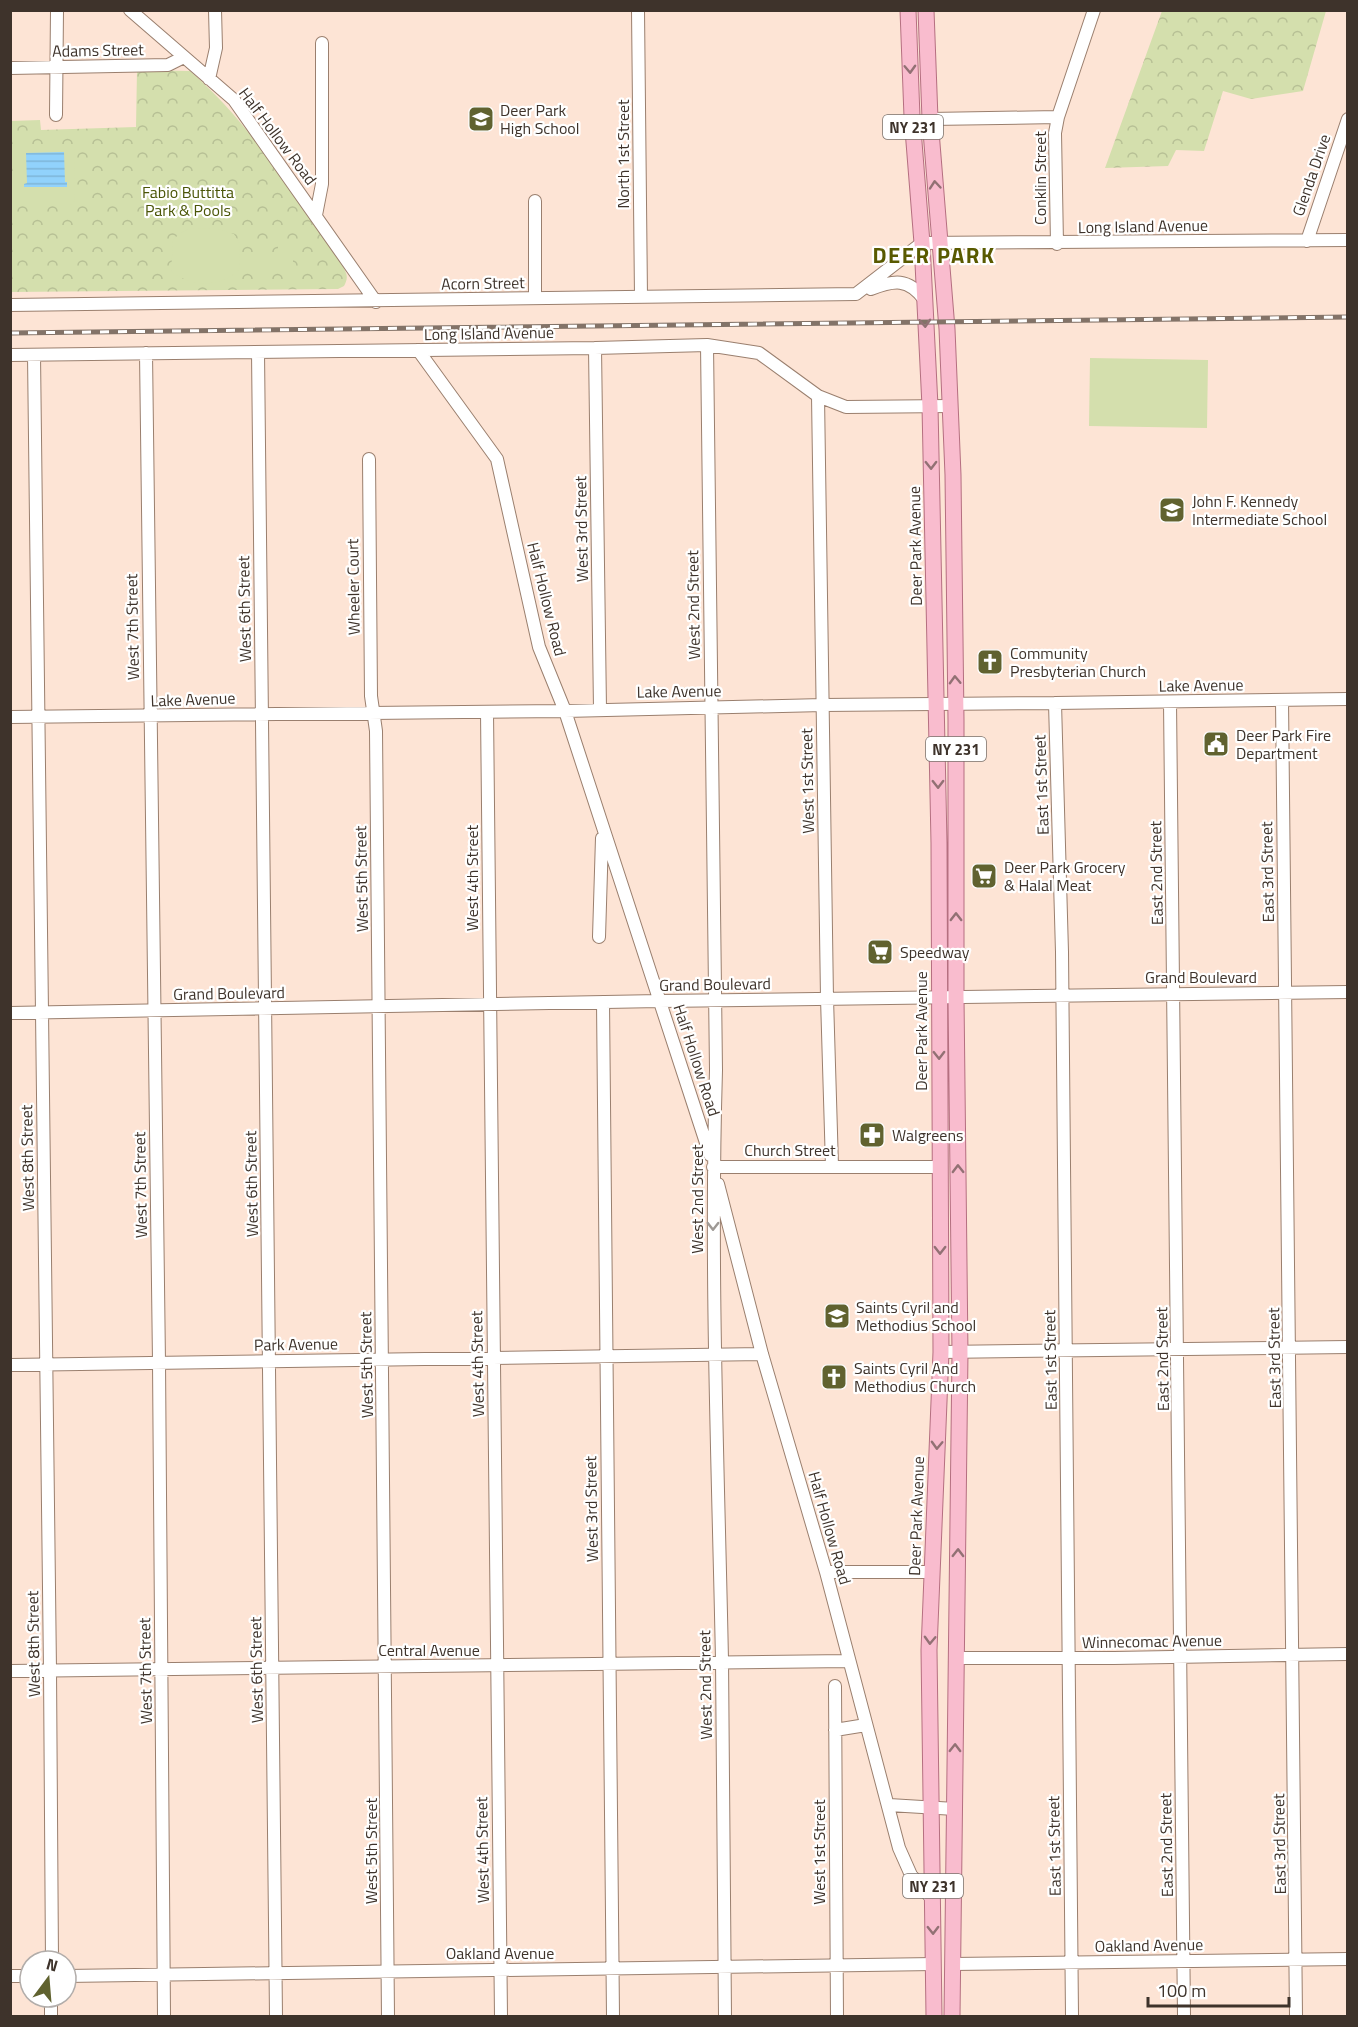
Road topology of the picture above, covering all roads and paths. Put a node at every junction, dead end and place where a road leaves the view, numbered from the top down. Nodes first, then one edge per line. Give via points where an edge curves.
1 (57, 10) edge
2 (130, 10) edge
3 (215, 10) edge
4 (638, 10) edge
5 (908, 10) edge
6 (926, 10) edge
7 (1094, 10) edge
8 (322, 43) dead end
9 (184, 57) junction
10 (57, 67) junction
11 (10, 68) edge
12 (210, 76) junction
13 (56, 115) dead end
14 (1058, 117) junction
15 (930, 119) junction
16 (1347, 119) edge
17 (535, 201) dead end
18 (316, 215) junction
19 (1347, 240) edge
20 (1307, 241) junction
21 (922, 243) junction
22 (940, 243) junction
23 (1057, 244) junction
24 (855, 294) junction
25 (641, 297) junction
26 (536, 298) junction
27 (924, 299) junction
28 (376, 302) junction
29 (10, 306) edge
30 (707, 345) junction
31 (595, 348) junction
32 (418, 350) junction
33 (258, 352) junction
34 (146, 353) junction
35 (10, 355) edge
36 (34, 355) junction
37 (818, 396) junction
38 (930, 406) junction
39 (950, 406) junction
40 (369, 459) dead end
41 (1347, 699) edge
42 (1282, 700) junction
43 (1170, 702) junction
44 (956, 704) junction
45 (1055, 704) junction
46 (823, 705) junction
47 (936, 705) junction
48 (711, 707) junction
49 (600, 709) junction
50 (565, 711) junction
51 (488, 712) junction
52 (262, 713) junction
53 (374, 713) junction
54 (38, 716) junction
55 (10, 717) edge
56 (150, 717) junction
57 (602, 828) junction
58 (599, 937) dead end
59 (1347, 992) edge
60 (1285, 993) junction
61 (1174, 994) junction
62 (1062, 995) junction
63 (938, 997) junction
64 (956, 997) junction
65 (827, 998) junction
66 (715, 1000) junction
67 (660, 1001) junction
68 (603, 1002) junction
69 (490, 1005) junction
70 (379, 1007) junction
71 (266, 1010) junction
72 (154, 1011) junction
73 (10, 1013) edge
74 (42, 1013) junction
75 (832, 1166) junction
76 (713, 1167) junction
77 (940, 1167) junction
78 (1347, 1347) edge
79 (1178, 1349) junction
80 (1290, 1349) junction
81 (1066, 1351) junction
82 (941, 1352) junction
83 (960, 1353) junction
84 (714, 1354) junction
85 (762, 1354) junction
86 (606, 1356) junction
87 (493, 1358) junction
88 (383, 1359) junction
89 (159, 1362) junction
90 (270, 1362) junction
91 (10, 1365) edge
92 (46, 1365) junction
93 (826, 1572) junction
94 (932, 1572) junction
95 (1347, 1654) edge
96 (1293, 1655) junction
97 (1181, 1656) junction
98 (957, 1658) junction
99 (1069, 1658) junction
100 (849, 1661) junction
101 (722, 1662) junction
102 (609, 1663) junction
103 (386, 1666) junction
104 (497, 1666) junction
105 (161, 1668) junction
106 (273, 1668) junction
107 (50, 1670) junction
108 (10, 1671) edge
109 (835, 1686) dead end
110 (866, 1725) junction
111 (835, 1730) junction
112 (889, 1805) junction
113 (931, 1808) junction
114 (955, 1809) junction
115 (933, 1900) junction
116 (52, 1949) edge
117 (1295, 1959) junction
118 (1347, 1959) edge
119 (1184, 1960) junction
120 (1072, 1963) junction
121 (934, 1964) junction
122 (952, 1964) junction
123 (837, 1966) junction
124 (724, 1968) junction
125 (500, 1969) junction
126 (612, 1969) junction
127 (388, 1971) junction
128 (276, 1972) junction
129 (164, 1974) junction
130 (78, 1976) edge
131 (164, 2016) edge
132 (276, 2016) edge
133 (388, 2016) edge
134 (501, 2016) edge
135 (613, 2016) edge
136 (725, 2016) edge
137 (837, 2016) edge
138 (934, 2016) edge
139 (952, 2016) edge
140 (1072, 2016) edge
141 (1184, 2016) edge
142 (1296, 2016) edge

1 - 10 street
2 - 9 street, Half Hollow Road
3 - 12 street via 216,48
4 - 25 street, North 1st Street
5 -> 21 main road, Deer Park Avenue / NY 231
6 - 15 main road, NY 231
7 - 14 street, Conklin Street
8 - 18 street via 322,184
9 - 10 street, Adams Street via 168,65
9 - 12 street, Half Hollow Road
10 - 11 street, Adams Street
10 - 13 street
12 - 18 street, Half Hollow Road via 234,100
14 - 15 street
14 - 23 street, Conklin Street
22 -> 15 main road, NY 231
16 - 20 street, Glenda Drive
17 - 26 street
18 - 28 street, Half Hollow Road
19 - 20 street, Long Island Avenue
20 - 23 street, Long Island Avenue
21 - 22 street
21 - 24 street
21 - 27 main road, Deer Park Avenue / NY 231
22 - 23 street, Long Island Avenue
22 - 39 main road, NY 231
24 - 25 street, Acorn Street
24 - 27 street, Acorn Street via 898,282 913,287
25 - 26 street, Acorn Street
26 - 28 street, Acorn Street
27 -> 38 main road, Deer Park Avenue / NY 231
28 - 29 street, Acorn Street
30 - 31 street, Long Island Avenue
30 - 37 street, Long Island Avenue via 759,353
30 - 48 street, West 2nd Street
31 - 32 street, Long Island Avenue
31 - 49 street, West 3rd Street
32 - 33 street, Long Island Avenue
32 - 50 street, Half Hollow Road via 497,459 539,647
33 - 34 street, Long Island Avenue
33 - 52 street, West 6th Street
34 - 36 street, Long Island Avenue
34 - 56 street, West 7th Street
35 - 36 street, Long Island Avenue
36 - 54 street, West 8th Street
37 - 38 street, Long Island Avenue via 846,407
37 - 46 street, West 1st Street
38 - 39 street, Long Island Avenue
38 -> 47 main road, Deer Park Avenue / NY 231
44 -> 39 main road, NY 231
40 - 53 street, Wheeler Court
41 - 42 street, Lake Avenue
42 - 43 street, Lake Avenue
42 - 60 street, East 3rd Street
43 - 45 street, Lake Avenue
43 - 61 street, East 2nd Street
44 - 45 street, Lake Avenue
44 - 47 street, Lake Avenue
64 -> 44 main road, NY 231
45 - 62 street, East 1st Street
46 - 47 street, Lake Avenue
46 - 48 street, Lake Avenue
46 - 65 street, West 1st Street
47 -> 63 main road, Deer Park Avenue / NY 231
48 - 49 street, Lake Avenue
48 - 66 street, West 2nd Street
49 - 50 street, Lake Avenue
50 - 51 street, Lake Avenue
50 - 57 street, Half Hollow Road
51 - 53 street, Lake Avenue
51 - 69 street, West 4th Street
52 - 53 street, Lake Avenue
52 - 56 street, Lake Avenue
52 - 71 street, West 6th Street
53 - 70 street, West 5th Street
54 - 55 street, Lake Avenue
54 - 56 street, Lake Avenue
54 - 74 street, West 8th Street
56 - 72 street, West 7th Street
57 - 58 street
57 - 67 street, Half Hollow Road
59 - 60 street, Grand Boulevard
60 - 61 street, Grand Boulevard
60 - 80 street, East 3rd Street
61 - 62 street, Grand Boulevard
61 - 79 street, East 2nd Street
62 - 64 street, Grand Boulevard
62 - 81 street, East 1st Street
63 - 64 street, Grand Boulevard
63 - 65 street, Grand Boulevard
63 -> 77 main road, Deer Park Avenue / NY 231
83 -> 64 main road, NY 231
65 - 66 street, Grand Boulevard
65 - 75 street, West 1st Street
66 - 67 street, Grand Boulevard
66 - 76 street, West 2nd Street
67 - 68 street, Grand Boulevard
67 - 76 street, Half Hollow Road
68 - 69 street, Grand Boulevard
68 - 86 street, West 3rd Street
69 - 70 street, Grand Boulevard
69 - 87 street, West 4th Street
70 - 71 street, Grand Boulevard
70 - 88 street, West 5th Street
71 - 72 street, Grand Boulevard
71 - 90 street, West 6th Street
72 - 74 street, Grand Boulevard
72 - 89 street, West 7th Street
73 - 74 street, Grand Boulevard
74 - 92 street, West 8th Street
75 - 76 street, Church Street
75 - 77 street, Church Street
76 -> 84 street, West 2nd Street
76 - 85 street, Half Hollow Road
77 -> 82 main road, Deer Park Avenue / NY 231
78 - 80 street
79 - 80 street
79 - 81 street
79 - 97 street, East 2nd Street
80 - 96 street, East 3rd Street
81 - 83 street
81 - 99 street, East 1st Street
82 - 83 street
82 -> 94 main road, Deer Park Avenue / NY 231
98 -> 83 main road, NY 231
84 - 85 street, Park Avenue
84 - 86 street, Park Avenue
84 - 101 street, West 2nd Street
85 - 93 street, Half Hollow Road
86 - 87 street, Park Avenue
86 - 102 street, West 3rd Street
87 - 88 street, Park Avenue
87 - 104 street, West 4th Street
88 - 90 street, Park Avenue
88 - 103 street, West 5th Street
89 - 90 street, Park Avenue
89 - 92 street, Park Avenue
89 - 105 street, West 7th Street
90 - 106 street, West 6th Street
91 - 92 street, Park Avenue
92 - 107 street, West 8th Street
93 - 94 street
93 - 100 street, Half Hollow Road
94 -> 113 main road, Deer Park Avenue / NY 231
95 - 96 street, Winnecomac Avenue
96 - 97 street, Winnecomac Avenue
96 - 117 street, East 3rd Street
97 - 99 street, Winnecomac Avenue
97 - 119 street, East 2nd Street
98 - 99 street, Winnecomac Avenue
114 -> 98 main road, NY 231
99 - 120 street, East 1st Street
100 - 101 street, Central Avenue
100 - 110 street, Half Hollow Road
101 - 102 street, Central Avenue
101 - 124 street, West 2nd Street
102 - 104 street, Central Avenue
102 - 126 street, West 3rd Street
103 - 104 street, Central Avenue
103 - 106 street, Central Avenue
103 - 127 street, West 5th Street
104 - 125 street, West 4th Street
105 - 106 street, Central Avenue
105 - 107 street, Central Avenue
105 - 129 street, West 7th Street
106 - 128 street, West 6th Street
107 - 108 street, Central Avenue
107 - 116 street, West 8th Street
109 - 111 street, West 1st Street
110 - 111 street
110 - 112 street, Half Hollow Road
111 - 123 street, West 1st Street
112 - 113 street
112 - 115 street, Half Hollow Road via 899,1848 914,1879
113 - 114 street
113 - 115 main road, Deer Park Avenue / NY 231
114 - 122 main road, NY 231
115 -> 121 main road, Deer Park Avenue / NY 231
117 - 118 street, Oakland Avenue
117 - 119 street, Oakland Avenue
117 - 142 street, East 3rd Street
119 - 120 street, Oakland Avenue
119 - 141 street, East 2nd Street
120 - 122 street, Oakland Avenue
120 - 140 street, East 1st Street
121 - 123 street, Oakland Avenue
121 - 138 main road, Deer Park Avenue / NY 231
122 - 139 main road, NY 231
123 - 124 street, Oakland Avenue
123 - 137 street, West 1st Street
124 - 126 street, Oakland Avenue
124 - 136 street, West 2nd Street
125 - 126 street, Oakland Avenue
125 - 127 street, Oakland Avenue
125 - 134 street, West 4th Street
126 - 135 street, West 3rd Street
127 - 128 street, Oakland Avenue
127 - 133 street, West 5th Street
128 - 129 street, Oakland Avenue
128 - 132 street, West 6th Street
129 - 130 street, Oakland Avenue
129 - 131 street, West 7th Street

